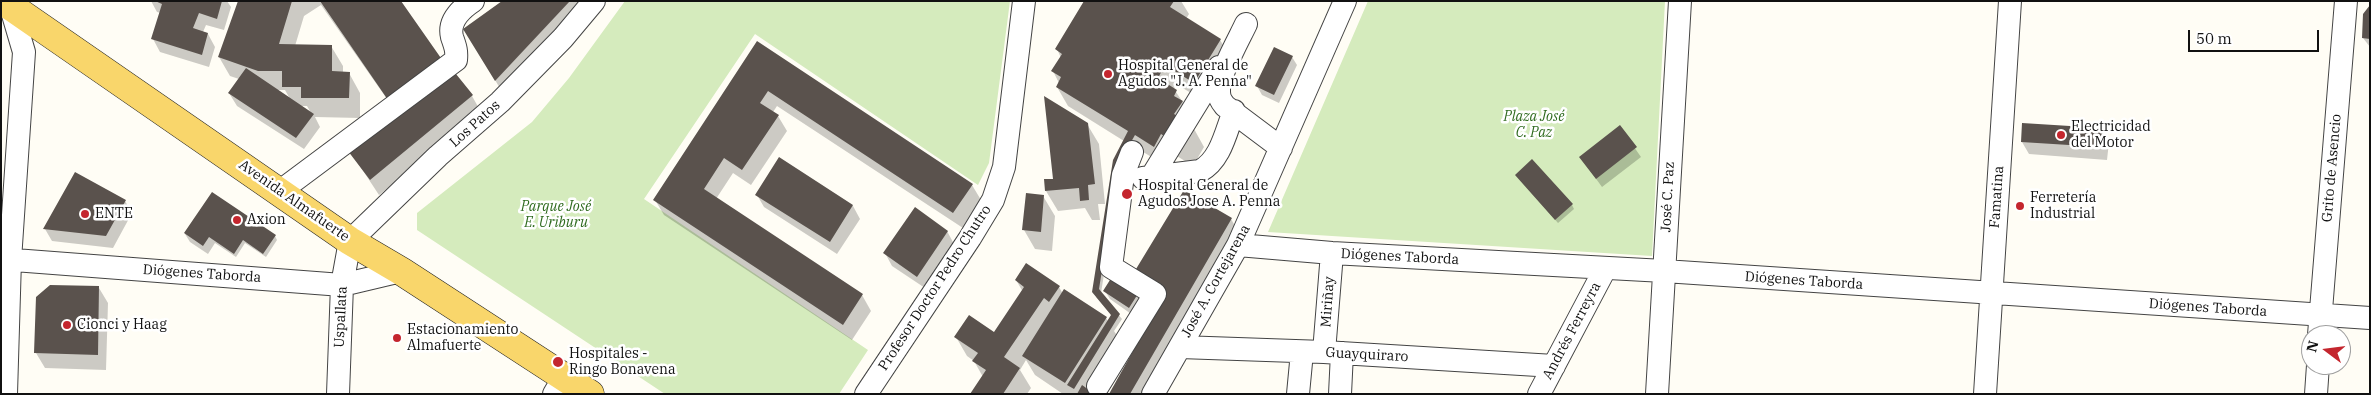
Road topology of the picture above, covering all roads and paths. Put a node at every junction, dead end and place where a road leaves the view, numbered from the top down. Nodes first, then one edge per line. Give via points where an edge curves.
1 (473, 1) edge
2 (594, 1) edge
3 (1024, 1) edge
4 (1345, 1) edge
5 (1680, 1) edge
6 (2010, 1) edge
7 (2346, 1) edge
8 (7, 3) edge
9 (1246, 24) dead end
10 (1235, 48) junction
11 (1234, 111) junction
12 (1285, 138) junction
13 (1132, 152) dead end
14 (1152, 176) junction
15 (1122, 186) junction
16 (280, 192) junction
17 (350, 241) junction
18 (1238, 245) junction
19 (1332, 253) junction
20 (5, 260) edge
21 (1606, 269) junction
22 (401, 271) junction
23 (1664, 271) junction
24 (342, 285) junction
25 (1991, 294) junction
26 (2370, 318) edge
27 (2320, 325) edge
28 (1180, 347) junction
29 (1323, 352) junction
30 (1554, 366) junction
31 (2317, 375) edge
32 (559, 385) edge
33 (1098, 386) dead end
34 (6, 394) edge
35 (338, 394) edge
36 (590, 394) edge
37 (866, 394) edge
38 (1153, 394) edge
39 (1298, 394) edge
40 (1340, 394) edge
41 (1538, 394) edge
42 (1657, 394) edge
43 (1985, 394) edge
44 (2316, 394) edge

1 - 16 street via 454,18 452,35 458,49 456,60
2 - 17 street, Los Patos via 564,38 500,102 438,156
3 - 37 street, Profesor Doctor Pedro Chutro via 1004,167 993,200
4 - 12 street, José A. Cortejarena
5 - 23 street, José C. Paz
6 - 25 street, Famatina
7 - 27 street, Grito de Asencio
8 - 16 main road, Avenida Almafuerte
8 - 20 street via 24,52
9 - 10 street
10 - 11 street via 1218,89 1225,106
10 - 14 street via 1226,55
11 - 12 street
11 - 14 street via 1215,159 1208,167 1200,171
12 - 18 street, José A. Cortejarena
13 - 15 street
14 - 15 street
15 - 33 street via 1111,267 1155,294
16 - 17 main road, Avenida Almafuerte
17 - 22 main road, Avenida Almafuerte
17 - 24 street, Uspallata
18 - 19 street, Diógenes Taborda
18 - 28 street, José A. Cortejarena
19 - 21 street, Diógenes Taborda
19 - 29 street, Miriñay
20 - 24 street, Diógenes Taborda
20 - 34 street
21 - 23 street, Diógenes Taborda
21 - 30 street, Andrés Ferreyra
22 - 24 street, Diógenes Taborda
22 - 32 main road, Avenida Almafuerte
23 - 25 street, Diógenes Taborda
23 - 42 street, José C. Paz
24 - 35 street, Uspallata
25 - 27 street, Diógenes Taborda
25 - 43 street, Famatina
26 - 27 street, Diógenes Taborda
28 - 29 street, Guayquiraro
28 - 38 street, José A. Cortejarena
29 - 30 street, Guayquiraro
29 - 39 street, Miriñay
29 - 40 street, Miriñay
30 - 41 street, Andrés Ferreyra
31 - 44 street
32 - 36 main road, Avenida Almafuerte

